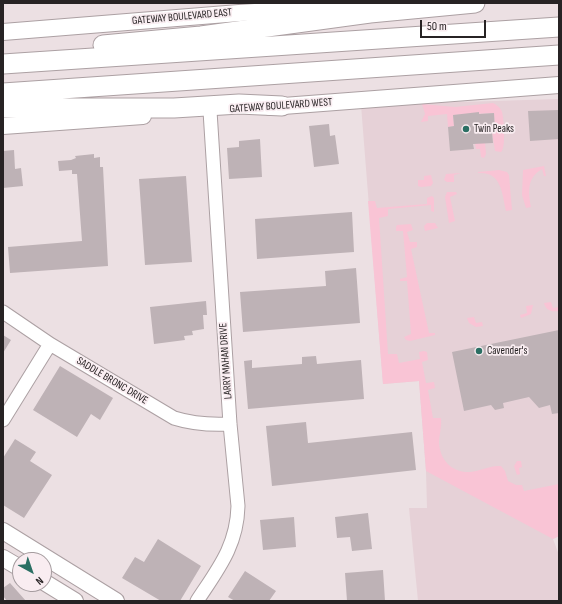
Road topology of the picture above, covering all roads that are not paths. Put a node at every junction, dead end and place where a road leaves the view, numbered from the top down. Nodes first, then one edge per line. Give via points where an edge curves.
1 (409, 3) edge
2 (475, 3) edge
3 (238, 8) edge
4 (559, 27) edge
5 (3, 32) edge
6 (559, 55) edge
7 (3, 56) edge
8 (3, 64) edge
9 (559, 85) edge
10 (3, 93) edge
11 (282, 106) junction
12 (3, 108) edge
13 (210, 111) junction
14 (3, 126) edge
15 (3, 312) edge
16 (50, 344) junction
17 (3, 420) edge
18 (230, 424) junction
19 (3, 531) edge
20 (3, 558) edge
21 (12, 563) edge
22 (52, 587) edge
23 (75, 601) edge
24 (116, 601) edge
25 (198, 601) edge

1 - 3 main road, GATEWAY BOULEVARD EAST
2 - 7 highway via 201,36
3 - 5 main road, GATEWAY BOULEVARD EAST
4 - 8 highway
6 - 10 highway
9 - 11 main road, GATEWAY BOULEVARD WEST
11 - 12 highway via 239,104 174,108
11 - 13 main road, GATEWAY BOULEVARD WEST
13 - 14 main road, GATEWAY BOULEVARD WEST
13 - 18 street, LARRY MAHAN DRIVE
15 - 16 street, SADDLE BRONC DRIVE
16 - 17 street
16 - 18 street, SADDLE BRONC DRIVE via 174,418 207,425
18 - 25 street, LARRY MAHAN DRIVE via 237,479 238,520 230,547
19 - 24 main road
20 - 21 main road
22 - 23 main road

